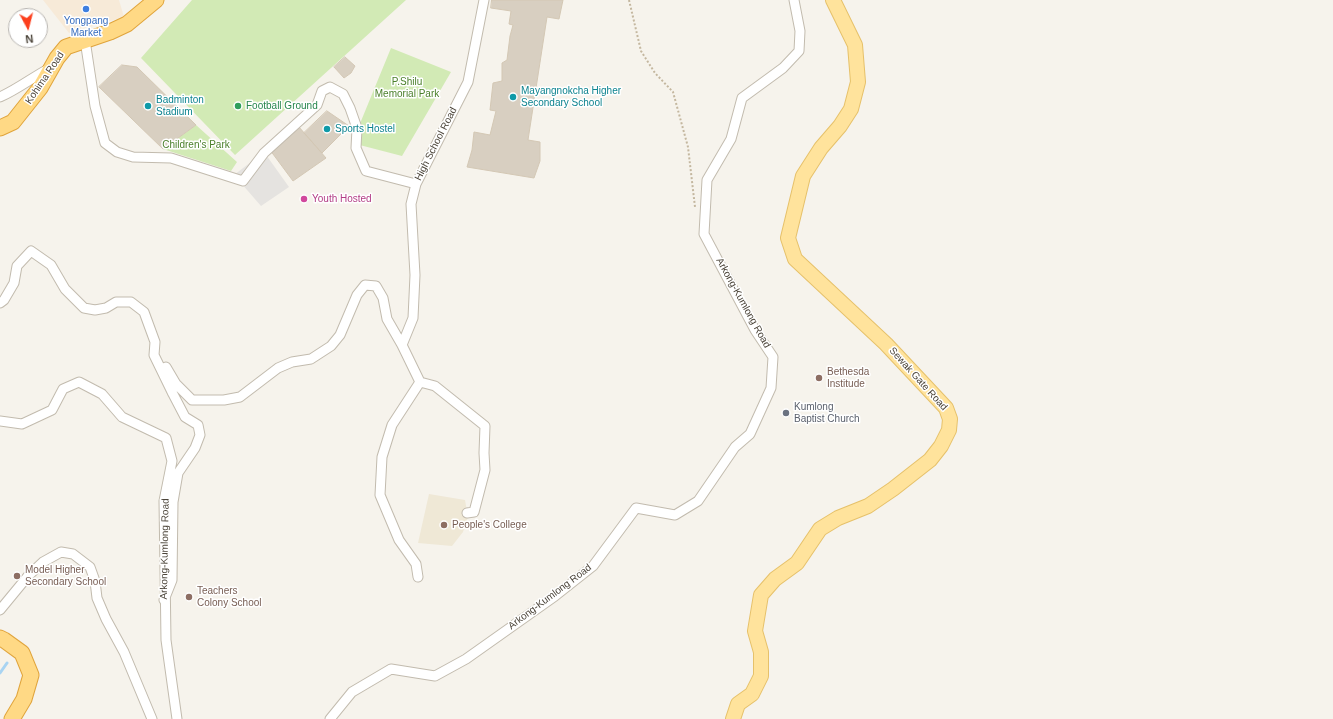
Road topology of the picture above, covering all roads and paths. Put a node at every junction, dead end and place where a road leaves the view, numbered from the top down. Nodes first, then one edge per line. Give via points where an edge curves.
1 (156, 0) edge
2 (484, 0) edge
3 (629, 0) edge
4 (794, 0) edge
5 (833, 0) edge
6 (85, 40) junction
7 (53, 66) junction
8 (0, 97) edge
9 (0, 128) edge
10 (416, 184) junction
11 (696, 212) dead end
12 (0, 303) edge
13 (155, 342) junction
14 (402, 345) junction
15 (420, 382) junction
16 (0, 421) edge
17 (468, 513) dead end
18 (418, 577) dead end
19 (164, 600) junction
20 (0, 610) edge
21 (0, 638) edge
22 (12, 719) edge
23 (152, 719) edge
24 (177, 719) edge
25 (332, 719) edge
26 (733, 719) edge

1 - 6 highway, Kohima Road via 127,24
2 - 10 street, High School Road via 468,82
3 - 11 path via 641,51 655,73 673,92 688,146
4 - 25 street, Arkong-Kumlong Road via 800,31 799,51 783,68 742,98 731,139 707,180 704,234 755,330 773,357 771,388 750,434 735,447 698,501 675,515 636,508 593,566 466,659 435,676 391,669 352,692
5 - 26 main road, Sewak Gate Road via 855,45 858,82 851,109 803,176 788,238 795,259 886,344 946,408 950,425 942,446 930,460 868,506 838,518 820,529 798,563 775,579 761,595 755,631 761,652 761,676 752,694 738,704
6 - 7 highway, Kohima Road via 66,47
6 - 10 street via 95,106 105,143 117,152 133,157 171,158 243,181 264,153 317,105 322,91 330,87 343,94 350,108 357,128 356,148 366,171
7 - 8 street
7 - 9 highway, Kohima Road via 40,88 13,122
10 - 14 street, High School Road via 411,204 415,276 413,318
12 - 13 street via 14,283 17,266 32,251 51,265 65,289 84,308 95,310 106,308 116,302 131,302 144,312
13 - 14 street via 176,384 192,400 240,397 278,368 292,362 311,359 331,346 340,335 357,295 365,285 376,286 383,298 387,319
13 - 19 street via 154,355 185,417 198,425 200,435 195,448 178,473 173,502 172,580
14 - 15 street
15 - 17 street via 436,386 485,426 485,470 474,512
15 - 18 street via 392,425 382,457 380,495 399,540 416,564
16 - 19 street, Arkong-Kumlong Road via 22,424 52,410 63,389 79,382 102,394 122,417 166,438 172,461 164,501
19 - 24 street, Arkong-Kumlong Road via 166,640
20 - 23 street via 43,562 61,552 73,554 90,568 97,598 124,652
21 - 22 highway via 22,653 30,676 24,699

